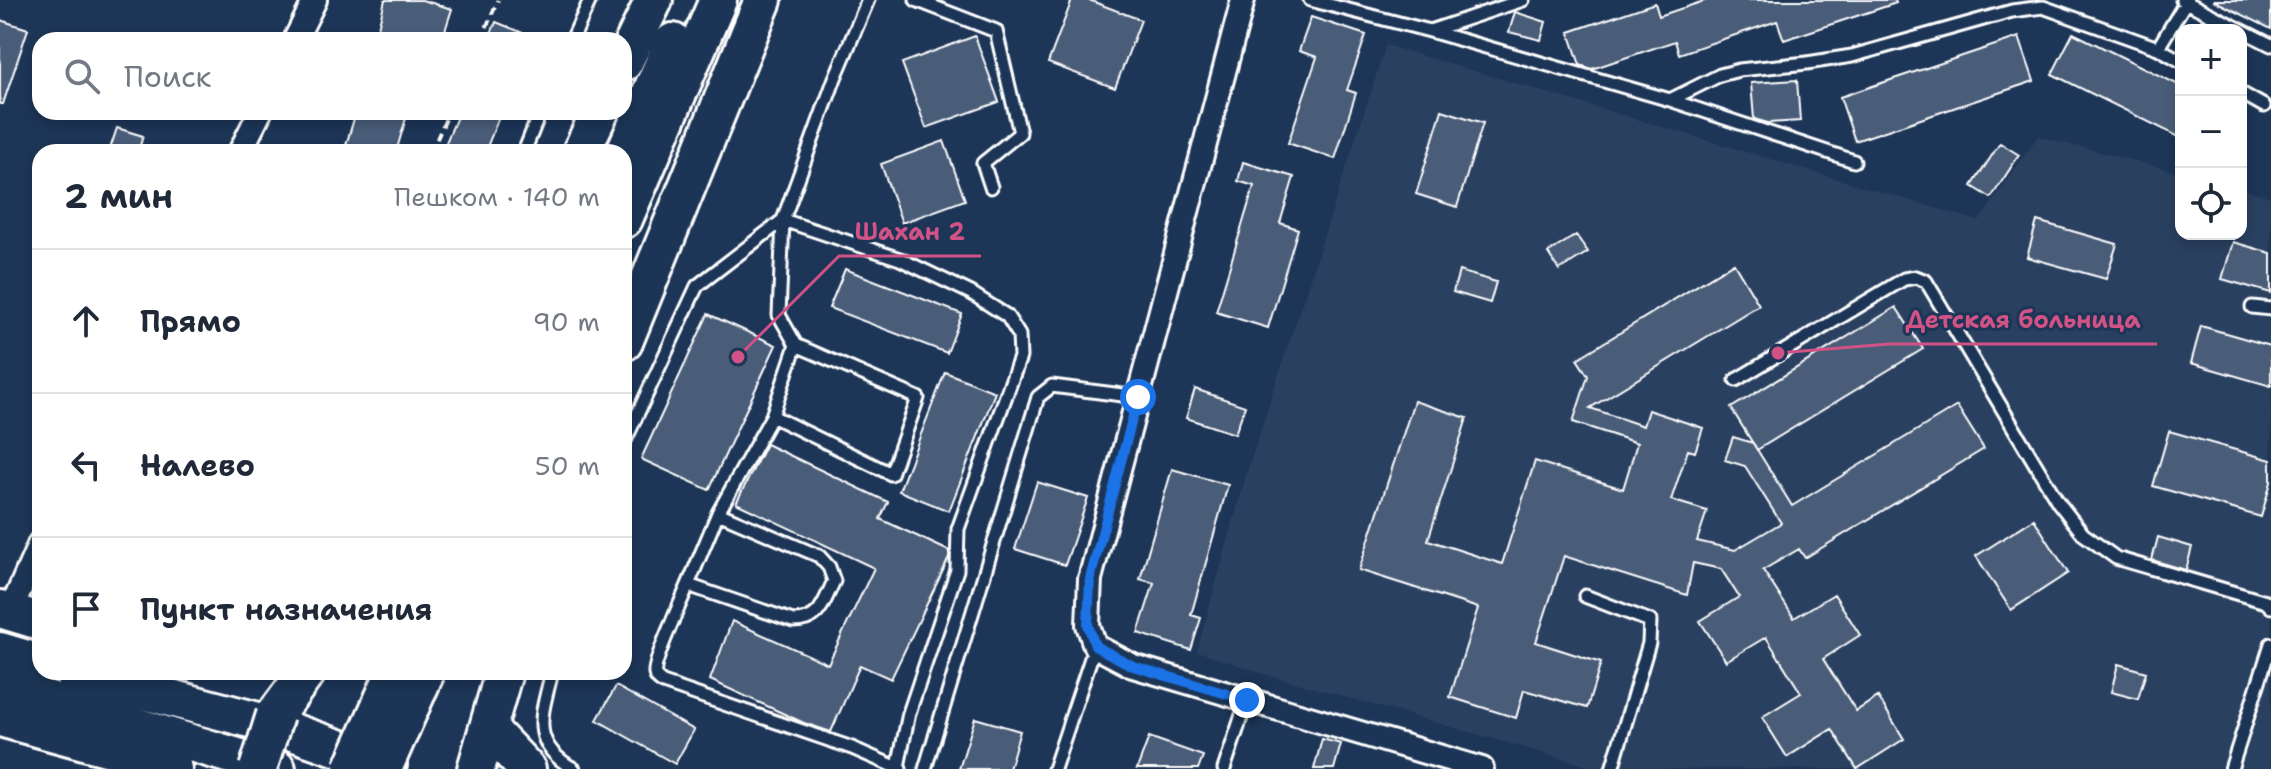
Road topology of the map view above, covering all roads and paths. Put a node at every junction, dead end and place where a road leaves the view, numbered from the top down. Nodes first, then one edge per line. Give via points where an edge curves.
1 (315, 0) edge
2 (498, 0) edge
3 (590, 0) edge
4 (654, 0) edge
5 (691, 0) edge
6 (718, 0) edge
7 (763, 0) edge
8 (868, 0) edge
9 (916, 0) edge
10 (1243, 0) edge
11 (1310, 0) edge
12 (1523, 0) edge
13 (2185, 1) edge
14 (1430, 31) junction
15 (299, 32) edge
16 (484, 32) edge
17 (576, 32) edge
18 (632, 45) edge
19 (2271, 45) edge
20 (2158, 48) junction
21 (2175, 58) edge
22 (2246, 96) edge
23 (1670, 100) junction
24 (2264, 106) dead end
25 (256, 120) edge
26 (445, 120) edge
27 (537, 120) edge
28 (596, 120) edge
29 (244, 144) edge
30 (435, 144) edge
31 (527, 144) edge
32 (585, 144) edge
33 (628, 144) edge
34 (1854, 161) dead end
35 (991, 187) dead end
36 (632, 200) edge
37 (783, 220) junction
38 (2252, 307) dead end
39 (2271, 309) edge
40 (632, 322) edge
41 (796, 345) junction
42 (1736, 380) dead end
43 (1138, 397) junction
44 (772, 416) junction
45 (632, 426) edge
46 (718, 513) junction
47 (32, 568) edge
48 (688, 585) junction
49 (1585, 596) dead end
50 (2271, 607) edge
51 (17, 614) edge
52 (2271, 644) edge
53 (1095, 646) junction
54 (0, 651) edge
55 (32, 661) edge
56 (102, 680) edge
57 (301, 680) edge
58 (391, 680) edge
59 (422, 680) edge
60 (502, 680) edge
61 (550, 680) edge
62 (0, 685) edge
63 (1247, 700) junction
64 (0, 718) edge
65 (488, 728) junction
66 (113, 760) edge
67 (899, 768) edge
68 (173, 769) edge
69 (258, 769) edge
70 (277, 769) edge
71 (352, 769) edge
72 (383, 769) edge
73 (397, 769) edge
74 (476, 769) edge
75 (527, 769) edge
76 (574, 769) edge
77 (925, 769) edge
78 (1054, 769) edge
79 (1224, 769) edge
80 (1482, 769) edge
81 (1612, 769) edge
82 (2231, 769) edge

1 - 15 street
2 - 16 path
3 - 17 lane
4 - 18 main road
5 - 33 main road
6 - 36 main road
7 - 40 main road
8 - 37 lane
9 - 35 lane via 996,31 1020,133 983,163
10 - 43 street
11 - 14 lane
12 - 14 lane
13 - 19 lane
13 - 20 lane
14 - 23 lane
20 - 21 lane
20 - 23 lane via 2043,7 1852,56 1739,70
22 - 24 lane
23 - 34 lane
25 - 29 street
26 - 30 path
27 - 31 lane
28 - 32 main road
37 - 41 lane via 779,315
37 - 45 lane via 697,286
37 - 67 lane via 900,259 971,293 1007,316 1019,335 1020,357 958,529 957,570 909,713
38 - 39 lane
41 - 44 lane
41 - 44 lane via 918,398 891,474
42 - 50 lane via 1904,279 1926,281 2058,502 2083,534 2116,558
43 - 53 street via 1090,579 1088,625
43 - 77 lane via 1052,386 1038,397
44 - 46 lane
46 - 48 lane
46 - 48 lane via 819,556 834,581 808,621 793,621
47 - 51 street
48 - 67 lane via 661,650 656,678
49 - 81 lane via 1650,621 1649,643
52 - 82 lane
53 - 63 street via 1133,666
53 - 78 lane
54 - 55 main road
56 - 73 main road via 269,724
57 - 69 main road, bridge via 275,715
58 - 71 main road, bridge
59 - 72 main road, bridge
60 - 65 main road
61 - 76 lane via 539,726 547,745
62 - 70 main road
63 - 79 lane
63 - 80 street via 1423,756
64 - 66 main road
65 - 74 main road
65 - 75 main road
66 - 68 main road

